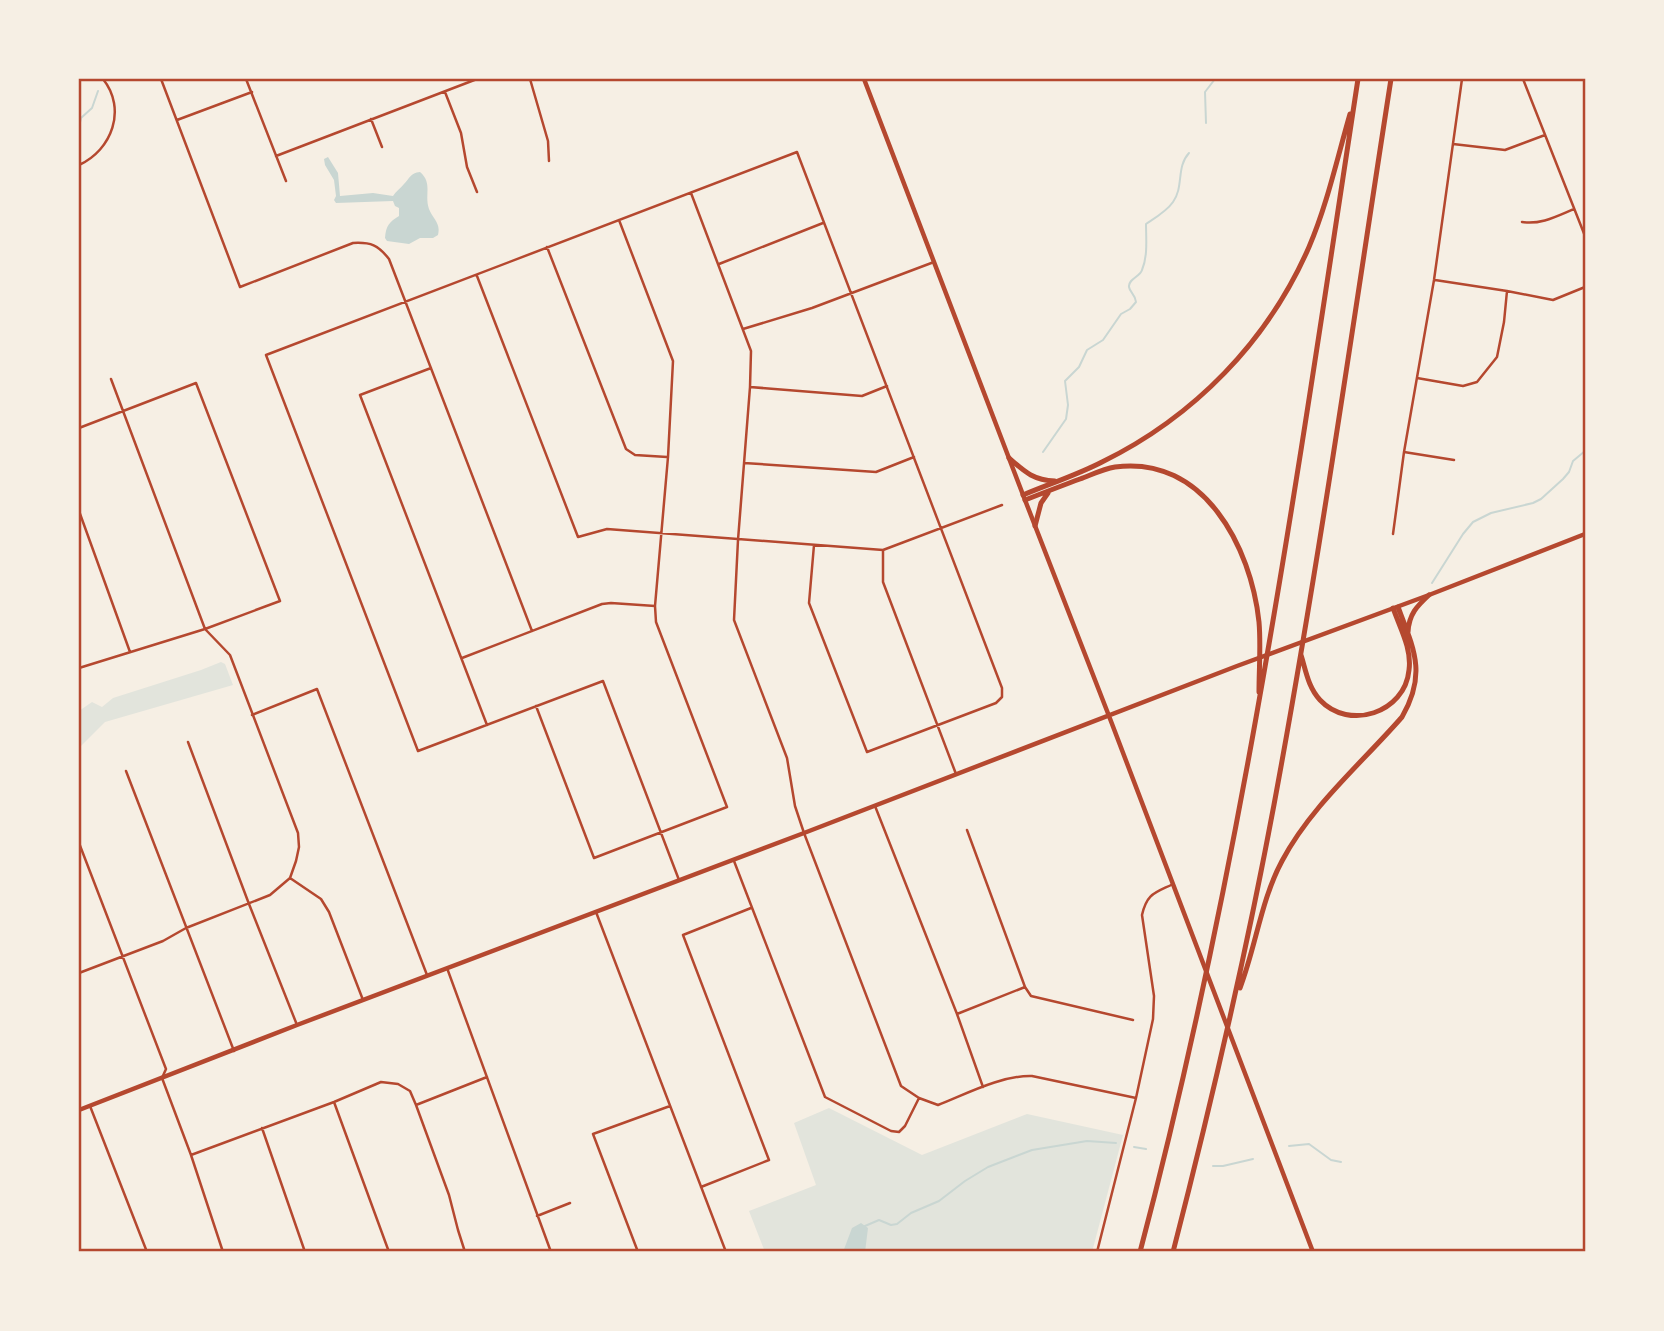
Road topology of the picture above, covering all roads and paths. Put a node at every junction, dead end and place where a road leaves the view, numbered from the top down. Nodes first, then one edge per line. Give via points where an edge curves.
1 (103, 79) edge
2 (160, 79) edge
3 (246, 79) edge
4 (477, 79) edge
5 (530, 79) edge
6 (864, 79) edge
7 (1358, 79) edge
8 (1391, 79) edge
9 (1462, 79) edge
10 (1523, 79) edge
11 (444, 91) junction
12 (1357, 91) junction
13 (252, 92) junction
14 (371, 119) junction
15 (177, 120) junction
16 (1545, 135) junction
17 (1452, 144) junction
18 (382, 147) dead end
19 (276, 156) junction
20 (549, 161) dead end
21 (79, 165) edge
22 (286, 181) dead end
23 (477, 192) dead end
24 (691, 193) junction
25 (1574, 209) junction
26 (619, 220) junction
27 (1522, 222) dead end
28 (823, 223) junction
29 (1585, 236) edge
30 (547, 247) junction
31 (934, 262) junction
32 (718, 264) junction
33 (477, 275) junction
34 (1434, 280) junction
35 (1585, 287) edge
36 (1507, 291) junction
37 (851, 293) junction
38 (405, 302) junction
39 (743, 329) junction
40 (431, 368) junction
41 (1417, 378) junction
42 (111, 379) dead end
43 (887, 386) junction
44 (750, 387) junction
45 (123, 411) junction
46 (79, 428) edge
47 (1404, 452) junction
48 (668, 457) junction
49 (914, 457) junction
50 (1009, 458) junction
51 (1454, 460) dead end
52 (744, 463) junction
53 (1058, 481) junction
54 (1050, 490) junction
55 (1024, 498) junction
56 (1002, 505) dead end
57 (79, 511) edge
58 (1035, 526) junction
59 (941, 528) junction
60 (662, 533) junction
61 (1393, 534) dead end
62 (1585, 534) edge
63 (738, 540) junction
64 (814, 545) junction
65 (883, 550) junction
66 (1429, 595) junction
67 (655, 606) junction
68 (1395, 608) junction
69 (205, 629) junction
70 (532, 631) junction
71 (1408, 635) junction
72 (130, 652) junction
73 (1301, 654) junction
74 (461, 659) junction
75 (79, 668) edge
76 (536, 706) junction
77 (1259, 709) junction
78 (252, 715) junction
79 (1109, 716) junction
80 (487, 725) junction
81 (938, 726) junction
82 (188, 742) dead end
83 (126, 771) dead end
84 (956, 774) junction
85 (875, 806) junction
86 (967, 830) dead end
87 (661, 832) junction
88 (804, 834) junction
89 (79, 843) edge
90 (733, 860) junction
91 (290, 878) junction
92 (679, 880) junction
93 (1173, 884) junction
94 (249, 904) junction
95 (751, 908) junction
96 (596, 912) junction
97 (186, 928) junction
98 (122, 956) junction
99 (446, 968) junction
100 (79, 973) edge
101 (427, 975) junction
102 (1024, 986) junction
103 (363, 1000) junction
104 (1233, 1004) junction
105 (957, 1014) junction
106 (1133, 1020) dead end
107 (297, 1025) junction
108 (234, 1051) junction
109 (487, 1077) junction
110 (162, 1079) junction
111 (983, 1087) junction
112 (919, 1098) junction
113 (1136, 1098) junction
114 (334, 1102) junction
115 (416, 1105) junction
116 (90, 1106) junction
117 (670, 1106) junction
118 (79, 1111) edge
119 (262, 1128) junction
120 (191, 1155) junction
121 (701, 1187) junction
122 (570, 1203) dead end
123 (537, 1216) junction
124 (550, 1251) edge
125 (147, 1252) edge
126 (223, 1252) edge
127 (305, 1252) edge
128 (389, 1252) edge
129 (466, 1252) edge
130 (545, 1252) edge
131 (638, 1252) edge
132 (726, 1252) edge
133 (1097, 1252) edge
134 (1140, 1252) edge
135 (1173, 1252) edge
136 (1313, 1252) edge

1 - 21 street via 113,97 114,124 102,148
2 - 15 street
3 - 13 street
4 - 11 street
5 - 20 street via 548,141
6 - 31 main road
7 - 12 highway
8 - 73 highway
9 - 17 street
10 - 16 street
11 - 14 street
11 - 23 street
12 - 53 highway via 1310,246 1258,334 1223,376 1178,415 1121,453
12 - 77 highway
13 - 15 street
13 - 19 street
14 - 18 street
14 - 19 street
15 - 38 street via 240,287 366,242 389,259
16 - 17 street via 1505,150
16 - 25 street
17 - 34 street
19 - 22 street
24 - 26 street
24 - 28 street via 797,152
24 - 32 street
25 - 27 street via 1532,224
25 - 29 street
26 - 30 street
26 - 48 street via 673,361
28 - 32 street
28 - 37 street
30 - 33 street
30 - 48 street via 626,449 635,455
31 - 37 street
31 - 50 main road
32 - 39 street
33 - 38 street
33 - 60 street via 578,537 607,529
34 - 36 street
34 - 41 street
35 - 36 street via 1553,300
36 - 41 street via 1497,357 1477,382 1464,386
37 - 39 street
37 - 43 street
38 - 40 street
38 - 80 street via 267,355 418,751
39 - 44 street via 751,351
40 - 70 street
40 - 74 street via 360,395
41 - 47 street
42 - 45 street
43 - 44 street via 862,396
43 - 49 street
44 - 52 street
45 - 46 street
45 - 69 street
45 - 69 street via 196,383 279,601
47 - 51 street
47 - 61 street
48 - 60 street
49 - 52 street via 876,472
49 - 59 street
50 - 53 highway via 1034,477
50 - 55 main road
52 - 63 street
53 - 55 highway
54 - 55 highway
54 - 58 highway
54 - 77 highway via 1113,468 1139,467 1175,476 1209,501 1230,531 1252,587 1259,621
55 - 58 main road
56 - 59 street
57 - 72 street
58 - 79 main road
59 - 65 street
59 - 81 street via 1002,697
60 - 63 street
60 - 67 street
62 - 66 main road
63 - 64 street
63 - 88 street via 734,620 787,758
64 - 65 street
64 - 81 street via 810,603 867,752
65 - 81 street via 883,582
66 - 68 main road
66 - 71 highway via 1415,608
67 - 70 street via 602,604
67 - 87 street via 656,622 727,807
68 - 71 highway
68 - 73 highway via 1407,648 1408,679 1400,694 1378,712 1347,715 1328,707 1314,693
68 - 79 main road
69 - 72 street
69 - 78 street via 230,655
70 - 74 street
71 - 104 highway via 1417,669 1412,699 1402,717 1304,827 1282,861
72 - 75 street
73 - 104 highway
74 - 80 street
76 - 80 street
76 - 87 street via 603,681
76 - 87 street via 594,858
77 - 134 highway via 1214,938
78 - 91 street via 298,832 299,847
78 - 101 street via 317,689
79 - 84 main road
79 - 93 main road
81 - 84 street
82 - 94 street
83 - 97 street
84 - 85 main road
85 - 88 main road
85 - 105 street
86 - 102 street
87 - 92 street
88 - 90 main road
88 - 112 street via 901,1086
89 - 98 street
90 - 92 main road
90 - 95 street
91 - 94 street via 270,895
91 - 103 street via 321,899 329,912
92 - 96 main road
93 - 113 street via 1144,905 1154,996
93 - 136 main road
94 - 97 street
94 - 107 street
95 - 112 street via 825,1097 899,1132
95 - 121 street via 683,935 769,1160
96 - 99 main road
96 - 117 street
97 - 98 street
97 - 108 street
98 - 100 street
98 - 110 street via 166,1069
99 - 101 main road
99 - 109 street
101 - 103 main road
102 - 105 street
102 - 106 street via 1036,999
103 - 107 main road
104 - 135 highway
105 - 111 street
107 - 108 main road
108 - 110 main road
109 - 115 street
109 - 123 street
110 - 116 main road
110 - 120 street
111 - 112 street via 938,1105
111 - 113 street via 1020,1075
113 - 133 street
114 - 115 street via 381,1082 410,1091
114 - 119 street
114 - 128 street
115 - 129 street
116 - 118 main road
116 - 125 street
117 - 121 street
117 - 131 street via 593,1133
119 - 120 street
119 - 127 street
120 - 126 street
121 - 132 street
122 - 123 street
123 - 124 street
124 - 130 street

